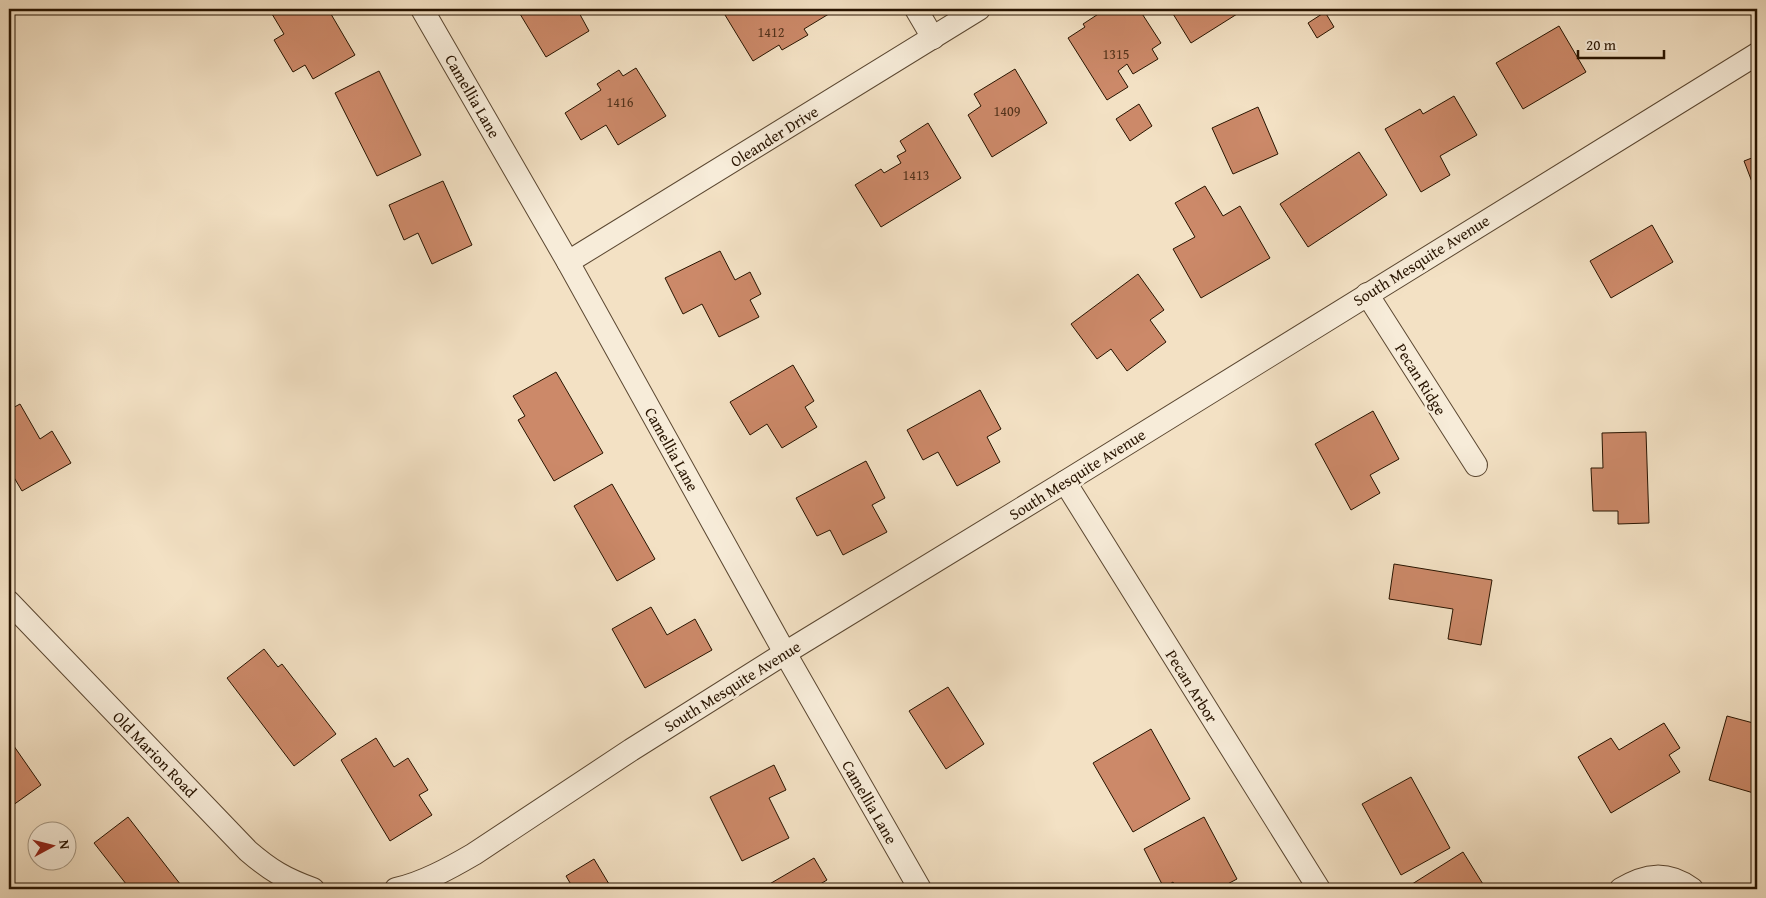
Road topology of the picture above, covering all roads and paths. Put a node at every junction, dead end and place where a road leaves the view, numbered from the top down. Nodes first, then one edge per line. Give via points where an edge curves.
1 (422, 9) edge
2 (916, 9) edge
3 (979, 9) edge
4 (932, 38) junction
5 (1757, 54) edge
6 (568, 262) junction
7 (1367, 294) junction
8 (1476, 465) dead end
9 (1065, 482) junction
10 (9, 602) edge
11 (785, 653) junction
12 (312, 889) edge
13 (396, 889) edge
14 (920, 889) edge
15 (1319, 889) edge
16 (1621, 889) edge
17 (1692, 889) edge

1 - 6 street, Camellia Lane
2 - 4 street
3 - 4 street, Oleander Drive
4 - 6 street, Oleander Drive
5 - 7 street, South Mesquite Avenue
6 - 11 street, Camellia Lane
7 - 8 street, Pecan Ridge
7 - 9 street, South Mesquite Avenue
9 - 11 street, South Mesquite Avenue
9 - 15 street, Pecan Arbor
10 - 12 street, Old Marion Road via 248,851 289,881
11 - 13 street, South Mesquite Avenue via 474,854 426,879
11 - 14 street, Camellia Lane
16 - 17 street via 1647,877 1676,879

